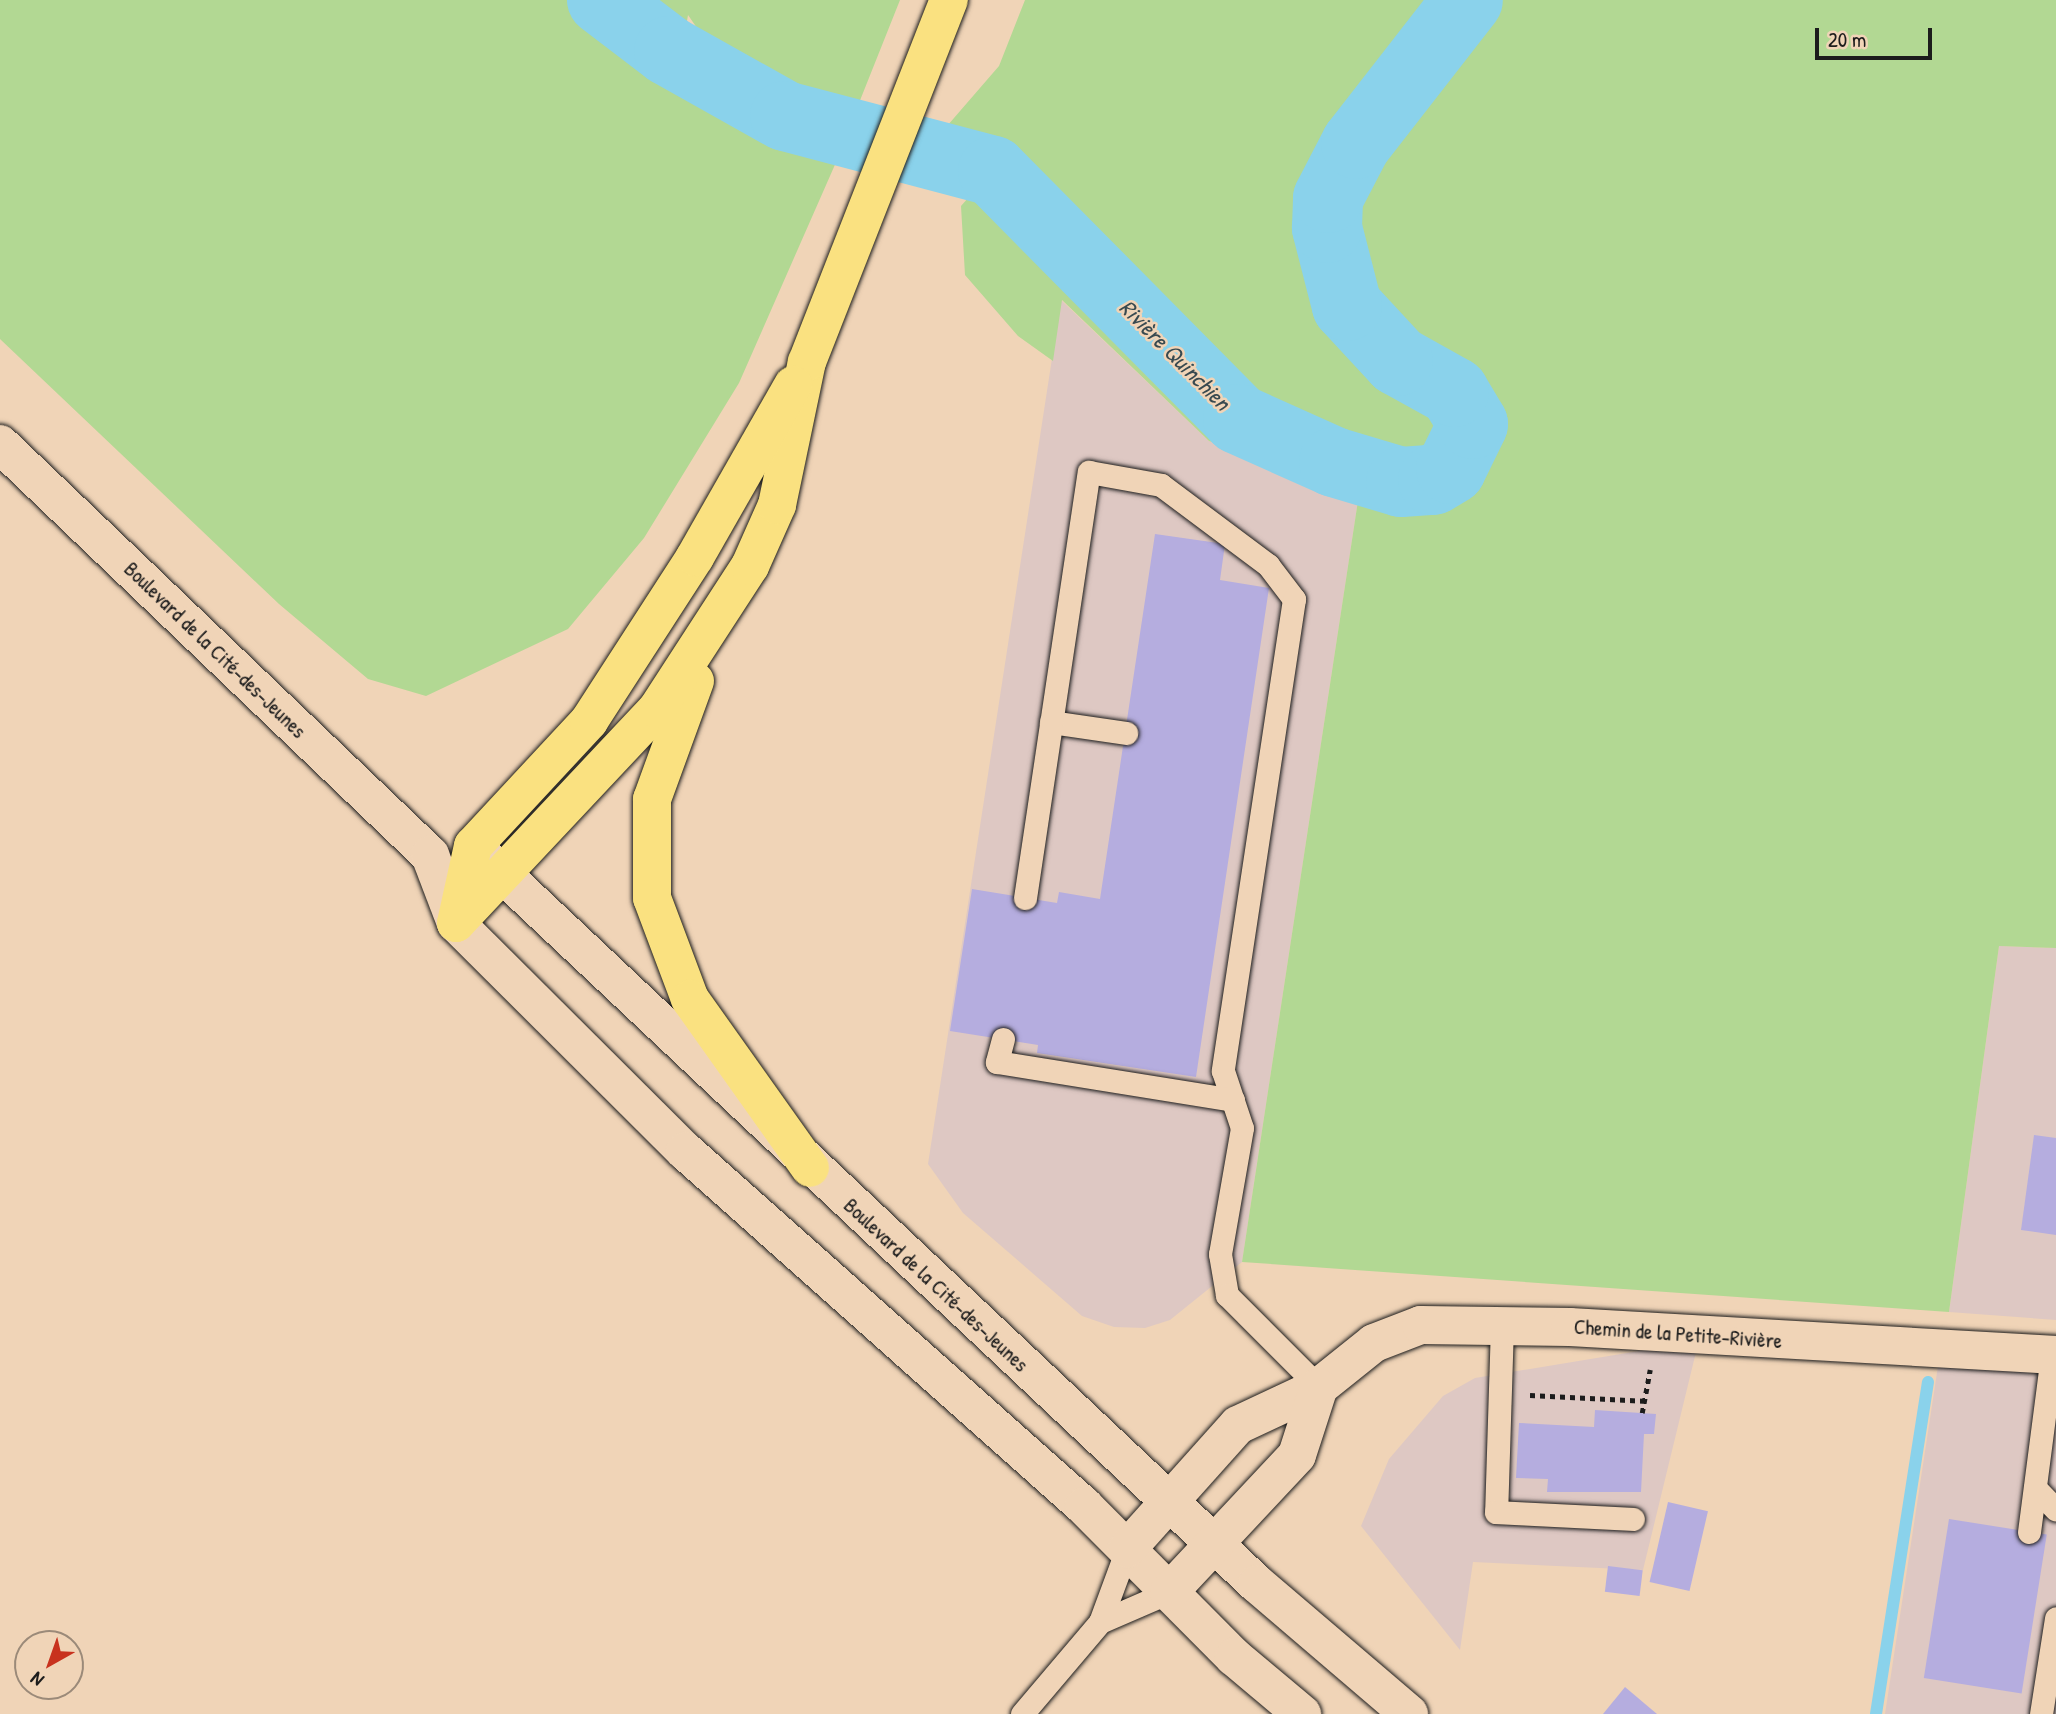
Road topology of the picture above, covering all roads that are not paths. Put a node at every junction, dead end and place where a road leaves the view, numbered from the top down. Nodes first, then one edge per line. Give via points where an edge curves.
1 (949, 0) edge
2 (807, 362) junction
3 (0, 444) edge
4 (721, 618) junction
5 (1051, 722) junction
6 (1126, 733) dead end
7 (473, 846) junction
8 (430, 855) junction
9 (502, 874) junction
10 (1025, 898) dead end
11 (456, 923) junction
12 (1003, 1039) dead end
13 (1233, 1100) junction
14 (810, 1168) junction
15 (1502, 1325) junction
16 (2054, 1354) edge
17 (1319, 1387) junction
18 (2035, 1488) junction
19 (1171, 1504) junction
20 (2056, 1510) edge
21 (1633, 1520) dead end
22 (2029, 1532) dead end
23 (1215, 1544) junction
24 (1127, 1549) junction
25 (1169, 1592) junction
26 (2056, 1618) edge
27 (1100, 1622) junction
28 (1022, 1714) edge
29 (1302, 1714) edge
30 (1409, 1714) edge
31 (2041, 1714) edge

1 - 2 highway
2 - 4 highway via 777,505
2 - 7 highway via 695,557 589,721
3 - 8 main road, Boulevard de la Cité-des-Jeunes
4 - 9 highway via 657,709
4 - 14 highway via 657,778 649,833 652,898 690,999
5 - 6 lane
5 - 10 lane
5 - 13 lane via 1089,472 1179,493 1288,585 1294,599 1223,1071
7 - 8 main road
7 - 9 main road, Boulevard de la Cité-des-Jeunes
7 - 11 highway
8 - 11 main road
9 - 11 highway
9 - 14 main road, Boulevard de la Cité-des-Jeunes
11 - 24 main road via 685,1151
12 - 13 lane via 998,1062
13 - 17 lane via 1242,1128 1221,1276 1244,1314
14 - 19 main road, Boulevard de la Cité-des-Jeunes
15 - 16 main road, Chemin de la Petite-Rivière
15 - 17 main road, Chemin de la Petite-Rivière via 1421,1325 1374,1343
15 - 21 lane via 1509,1447 1496,1512
16 - 18 lane
17 - 19 main road, Chemin de la Petite-Rivière via 1238,1425
17 - 23 main road via 1297,1455
18 - 20 lane
18 - 22 lane
19 - 23 main road, Boulevard de la Cité-des-Jeunes
19 - 24 main road, Chemin de la Petite-Rivière
23 - 25 main road
23 - 30 main road, Boulevard de la Cité-des-Jeunes
24 - 25 main road
24 - 27 lane
25 - 27 lane
25 - 29 main road
26 - 31 lane
27 - 28 lane

